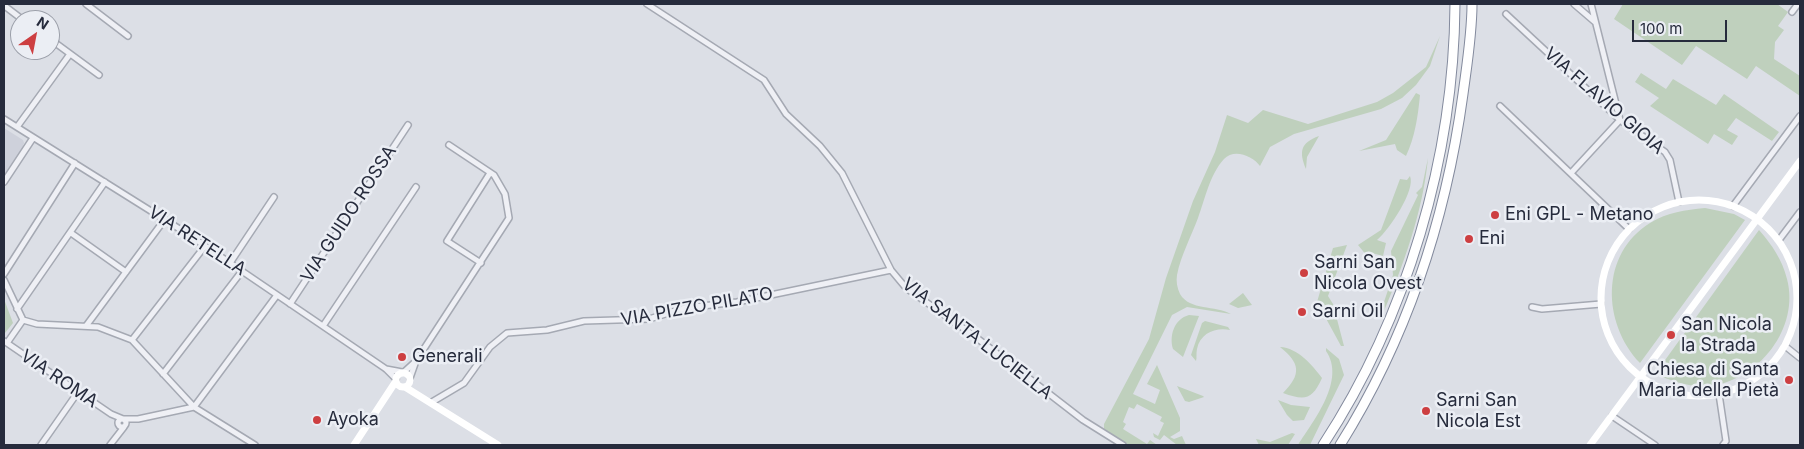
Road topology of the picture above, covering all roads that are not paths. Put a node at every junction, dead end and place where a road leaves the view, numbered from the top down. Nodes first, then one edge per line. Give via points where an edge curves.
1 (86, 4) edge
2 (647, 4) edge
3 (1455, 4) edge
4 (1472, 4) edge
5 (1574, 4) edge
6 (1591, 4) edge
7 (1798, 4) edge
8 (1792, 12) dead end
9 (1506, 14) dead end
10 (1595, 22) junction
11 (128, 36) dead end
12 (60, 46) edge
13 (70, 54) junction
14 (99, 75) dead end
15 (1500, 106) dead end
16 (1800, 116) edge
17 (4, 119) edge
18 (1620, 120) junction
19 (408, 125) dead end
20 (17, 127) junction
21 (34, 138) junction
22 (448, 145) dead end
23 (1800, 161) edge
24 (75, 163) junction
25 (490, 173) junction
26 (1571, 173) junction
27 (4, 182) edge
28 (105, 182) junction
29 (416, 187) dead end
30 (274, 196) dead end
31 (1679, 202) junction
32 (1733, 206) junction
33 (1800, 212) edge
34 (1757, 218) junction
35 (164, 219) junction
36 (1629, 229) junction
37 (71, 233) junction
38 (1779, 240) junction
39 (206, 246) junction
40 (230, 263) junction
41 (481, 263) junction
42 (891, 270) junction
43 (242, 271) junction
44 (126, 272) junction
45 (4, 274) edge
46 (4, 280) edge
47 (1799, 287) edge
48 (277, 294) junction
49 (290, 304) junction
50 (1601, 304) junction
51 (1532, 307) dead end
52 (17, 309) junction
53 (23, 320) junction
54 (86, 326) junction
55 (324, 326) junction
56 (132, 340) junction
57 (5, 342) edge
58 (1785, 346) junction
59 (1800, 358) edge
60 (416, 361) junction
61 (386, 369) junction
62 (403, 372) junction
63 (162, 374) junction
64 (1641, 376) junction
65 (403, 382) junction
66 (78, 392) junction
67 (1719, 394) junction
68 (432, 402) junction
69 (194, 407) junction
70 (111, 414) junction
71 (1612, 416) junction
72 (123, 419) junction
73 (138, 419) junction
74 (122, 425) junction
75 (41, 445) edge
76 (110, 445) edge
77 (255, 445) edge
78 (354, 445) edge
79 (498, 445) edge
80 (1123, 445) edge
81 (1323, 445) edge
82 (1340, 445) edge
83 (1590, 445) edge
84 (1654, 445) edge
85 (1723, 445) edge

1 - 11 street
2 - 42 street, VIA SANTA LUCIELLA via 764,80 786,114 820,146 842,173
3 - 81 highway via 1443,134 1408,274 1382,339 1343,415
4 - 82 highway via 1472,26 1457,135 1443,203 1422,274 1395,344
5 - 10 street
6 - 10 street
7 - 8 street
9 - 18 street, VIA FLAVIO GIOIA
10 - 18 street
12 - 13 street
13 - 14 street
13 - 20 street
15 - 26 street
16 - 32 street
17 - 20 street, VIA RETELLA
18 - 26 street
18 - 31 street, VIA FLAVIO GIOIA via 1665,152 1670,160
19 - 49 street, VIA GUIDO ROSSA
20 - 21 street, VIA RETELLA
21 - 24 street, VIA RETELLA
21 - 27 street
22 - 25 street
23 - 34 street
24 - 28 street, VIA RETELLA
24 - 45 street
25 - 41 street via 505,194 510,218
25 - 41 street via 447,241
26 - 36 street
28 - 35 street, VIA RETELLA
28 - 37 street
29 - 55 street
30 - 40 street
31 - 32 street via 1697,199
31 - 36 street via 1652,212
32 - 34 street
33 - 38 street
34 - 38 street
34 - 64 street
35 - 39 street, VIA RETELLA
35 - 44 street
36 - 50 street via 1607,263
37 - 44 street
37 - 52 street
38 - 47 street
39 - 40 street, VIA RETELLA
39 - 56 street
40 - 43 street, VIA RETELLA
41 - 60 street
42 - 68 street, VIA PIZZO PILATO via 737,302 691,307 649,319 584,321 547,330 507,333 490,347 464,383
42 - 80 street, VIA SANTA LUCIELLA via 906,288
43 - 48 street, VIA RETELLA
43 - 63 street
44 - 54 street
46 - 52 street
47 - 58 street via 1793,328
48 - 49 street, VIA RETELLA
48 - 69 street
49 - 55 street, VIA RETELLA
50 - 51 street
50 - 64 street via 1609,336 1628,365
52 - 53 street
53 - 54 street via 37,324
53 - 57 street, VIA ROMA
54 - 56 street via 114,331
55 - 61 street, VIA RETELLA
56 - 63 street
57 - 66 street, VIA ROMA
58 - 59 street
58 - 67 street via 1764,372 1750,382
60 - 62 street
60 - 65 street
61 - 62 street, VIA RETELLA
61 - 65 street, VIA RETELLA
62 - 65 street, VIA RETELLA
63 - 69 street
64 - 67 street via 1678,393
64 - 71 street
65 - 68 street, VIA RETELLA
65 - 78 street via 392,389
66 - 70 street, VIA ROMA
66 - 75 street
67 - 85 street via 1726,441
68 - 79 street
69 - 73 street, VIA ROMA
69 - 77 street
70 - 72 street, VIA ROMA
70 - 74 street, VIA ROMA
71 - 83 street
71 - 84 street
72 - 73 street, VIA ROMA
72 - 74 street via 127,422
73 - 74 street, VIA ROMA
74 - 76 street

